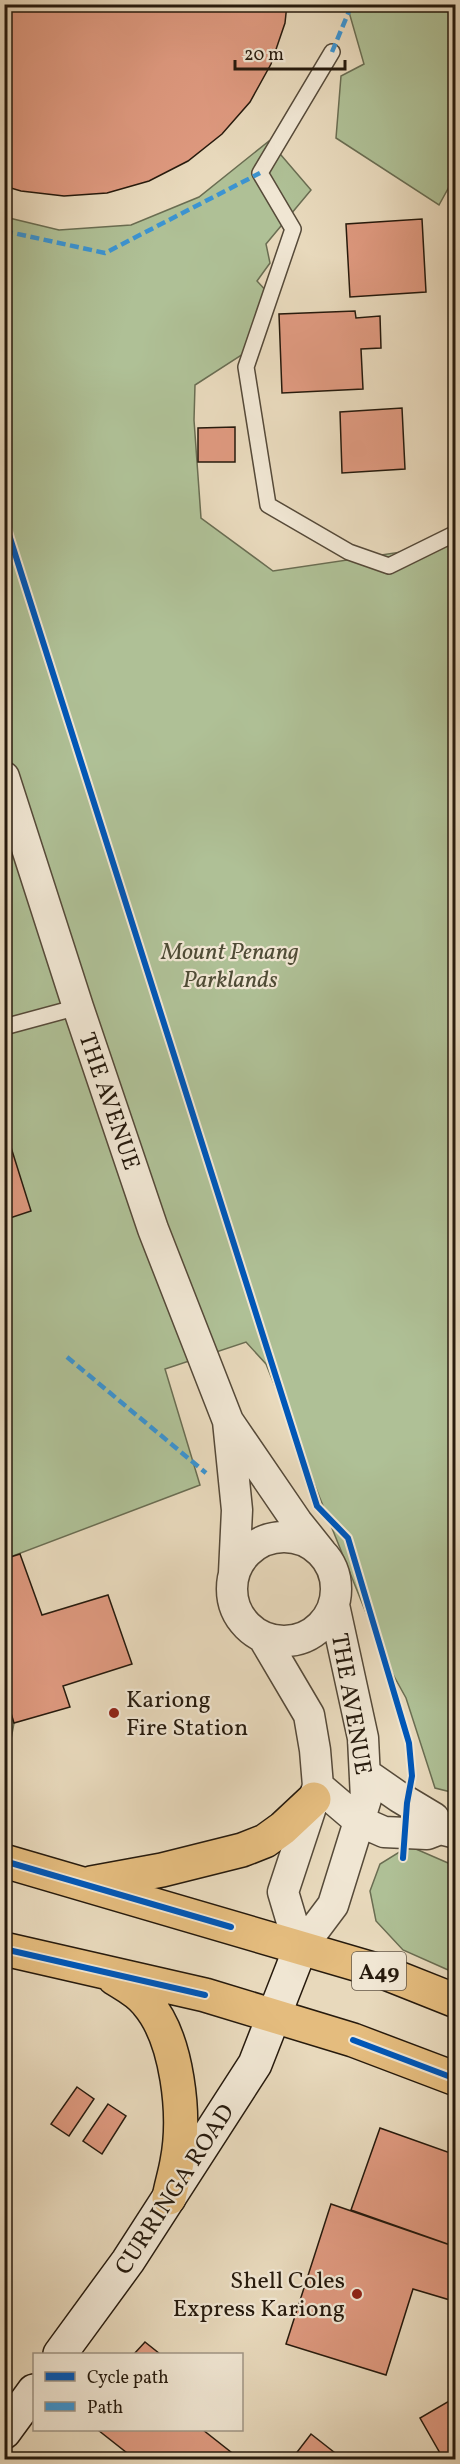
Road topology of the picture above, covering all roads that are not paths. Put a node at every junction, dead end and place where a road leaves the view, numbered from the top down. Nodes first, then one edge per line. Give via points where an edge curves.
1 (332, 52) dead end
2 (456, 533) edge
3 (4, 777) edge
4 (78, 1007) junction
5 (4, 1027) edge
6 (228, 1421) junction
7 (321, 1552) junction
8 (234, 1573) junction
9 (334, 1605) junction
10 (263, 1637) junction
11 (366, 1774) junction
12 (316, 1793) junction
13 (359, 1821) junction
14 (448, 1831) edge
15 (4, 1861) edge
16 (84, 1884) junction
17 (4, 1949) edge
18 (300, 1949) junction
19 (102, 1971) junction
20 (456, 2001) edge
21 (274, 2016) junction
22 (456, 2079) edge
23 (168, 2198) junction
24 (61, 2353) edge
25 (33, 2392) edge
26 (4, 2432) edge

1 - 2 lane via 260,173 293,229 246,367 268,505 349,552 389,566
3 - 4 street, THE AVENUE
4 - 5 lane
4 - 6 street, THE AVENUE via 153,1229
6 - 7 street, THE AVENUE
6 - 8 street, THE AVENUE via 237,1510
7 - 8 street via 301,1540 271,1538 242,1557
7 - 9 street via 332,1566 336,1583
8 - 10 street via 234,1606 253,1633
9 - 10 street via 316,1631 301,1639
9 - 11 street, THE AVENUE via 363,1738
10 - 12 street, THE AVENUE via 309,1715
11 - 13 street, THE AVENUE via 366,1799
11 - 14 street
12 - 13 street
12 - 16 highway via 265,1841 162,1870
12 - 18 street, THE AVENUE via 283,1892
13 - 14 street via 384,1832
13 - 18 street, THE AVENUE via 333,1905
15 - 16 highway, A49
16 - 18 highway, A49
17 - 19 highway
18 - 20 highway, A49 via 383,1972
18 - 21 street, CURRINGA ROAD
19 - 21 highway
19 - 23 highway via 139,1995 155,2013 177,2074 178,2160
21 - 22 highway via 353,2040
21 - 23 street, CURRINGA ROAD via 255,2064
23 - 24 street, CURRINGA ROAD
25 - 26 street

